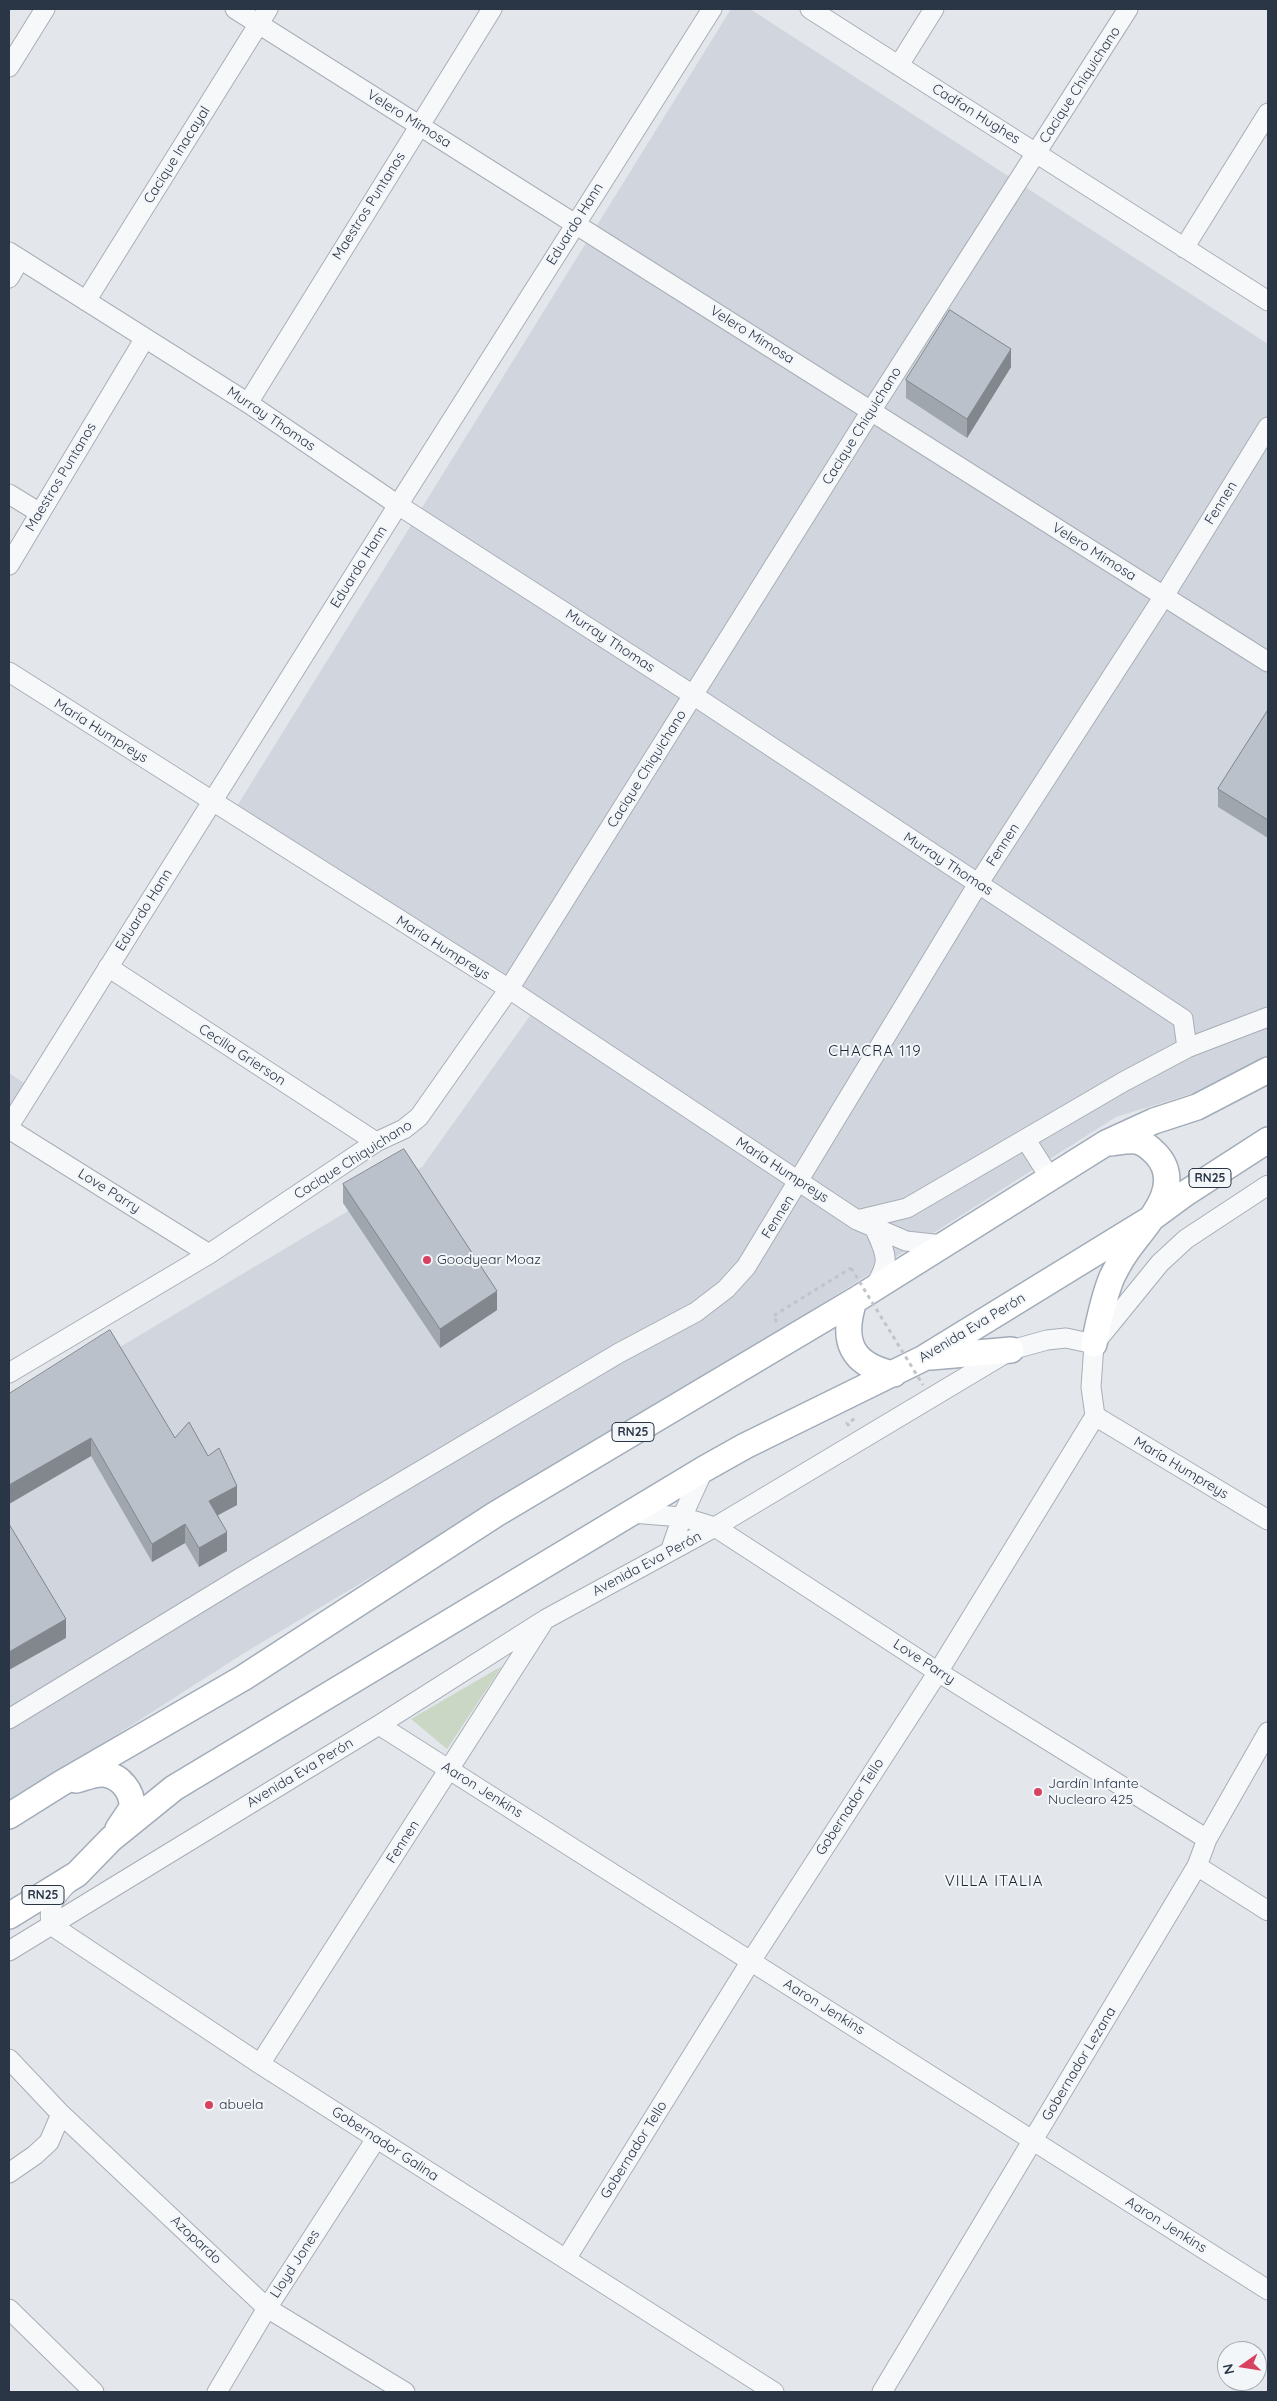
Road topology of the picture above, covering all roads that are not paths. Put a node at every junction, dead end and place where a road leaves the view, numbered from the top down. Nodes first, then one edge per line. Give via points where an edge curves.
1 (45, 9) edge
2 (235, 9) edge
3 (492, 9) edge
4 (712, 9) edge
5 (810, 9) edge
6 (934, 9) edge
7 (1128, 9) edge
8 (263, 16) edge
9 (899, 65) junction
10 (9, 67) edge
11 (1268, 113) edge
12 (419, 125) junction
13 (1036, 152) junction
14 (575, 224) junction
15 (1184, 248) junction
16 (14, 256) edge
17 (9, 278) edge
18 (86, 301) junction
19 (1268, 301) edge
20 (145, 338) junction
21 (248, 403) junction
22 (871, 411) junction
23 (1268, 427) edge
24 (9, 494) edge
25 (398, 505) junction
26 (40, 513) junction
27 (9, 565) edge
28 (1164, 596) junction
29 (1268, 662) edge
30 (9, 672) edge
31 (693, 695) junction
32 (213, 802) junction
33 (978, 884) junction
34 (108, 967) junction
35 (509, 990) junction
36 (1268, 1017) edge
37 (1187, 1048) junction
38 (1268, 1070) edge
39 (9, 1127) edge
40 (1026, 1140) junction
41 (1268, 1140) edge
42 (376, 1142) junction
43 (1106, 1143) junction
44 (1050, 1178) junction
45 (800, 1182) junction
46 (1268, 1185) edge
47 (1152, 1218) junction
48 (858, 1220) junction
49 (874, 1229) junction
50 (943, 1245) junction
51 (209, 1254) junction
52 (875, 1286) junction
53 (854, 1301) junction
54 (1094, 1344) junction
55 (1011, 1350) junction
56 (924, 1358) junction
57 (9, 1373) edge
58 (894, 1374) junction
59 (1095, 1416) junction
60 (704, 1469) junction
61 (631, 1513) junction
62 (682, 1517) junction
63 (1268, 1520) edge
64 (715, 1527) junction
65 (671, 1549) junction
66 (546, 1619) junction
67 (938, 1672) junction
68 (9, 1719) edge
69 (379, 1725) junction
70 (1268, 1732) edge
71 (450, 1770) junction
72 (60, 1784) junction
73 (9, 1816) edge
74 (111, 1839) junction
75 (1208, 1839) junction
76 (1197, 1866) junction
77 (77, 1874) junction
78 (1268, 1910) edge
79 (9, 1916) edge
80 (51, 1925) junction
81 (9, 1951) edge
82 (751, 1961) junction
83 (9, 2059) edge
84 (260, 2064) junction
85 (62, 2114) junction
86 (376, 2139) junction
87 (1034, 2141) junction
88 (9, 2173) edge
89 (566, 2259) junction
90 (1268, 2290) edge
91 (267, 2308) junction
92 (9, 2309) edge
93 (752, 2387) edge
94 (94, 2392) edge
95 (217, 2392) edge
96 (405, 2392) edge
97 (774, 2392) edge
98 (882, 2392) edge

1 - 10 street
2 - 8 street, Velero Mimosa
3 - 12 street, Maestros Puntanos
4 - 14 street, Eduardo Hann
5 - 9 street, Cadfan Hughes
6 - 9 street
7 - 13 street, Cacique Chiquichano
8 - 12 street, Velero Mimosa
8 - 18 street, Cacique Inacayal
9 - 13 street, Cadfan Hughes
11 - 15 street
12 - 14 street, Velero Mimosa
12 - 21 street, Maestros Puntanos
13 - 15 street, Cadfan Hughes
13 - 22 street, Cacique Chiquichano
14 - 22 street, Velero Mimosa
14 - 25 street, Eduardo Hann
15 - 19 street, Cadfan Hughes
16 - 17 street
16 - 18 street, Murray Thomas
18 - 20 street, Murray Thomas
20 - 21 street, Murray Thomas
20 - 26 street, Maestros Puntanos
21 - 25 street, Murray Thomas
22 - 28 street, Velero Mimosa
22 - 31 street, Cacique Chiquichano
23 - 28 street, Fennen
24 - 26 street
25 - 31 street, Murray Thomas
25 - 32 street, Eduardo Hann
26 - 27 street, Maestros Puntanos
28 - 29 street, Velero Mimosa
28 - 33 street, Fennen
30 - 32 street, María Humpreys
31 - 33 street, Murray Thomas
31 - 35 street, Cacique Chiquichano
32 - 34 street, Eduardo Hann
32 - 35 street, María Humpreys
33 - 37 street, Murray Thomas via 1183,1019
33 - 45 street, Fennen
34 - 39 street, Eduardo Hann
34 - 42 street, Cecilia Grierson
35 - 42 street, Cacique Chiquichano via 419,1118
35 - 45 street, María Humpreys
36 - 37 street
37 - 40 street
38 - 43 main road, RN25 via 1196,1107 1154,1121
39 - 51 street, Love Parry
40 - 44 street
40 - 48 street via 906,1208
41 - 47 main road, Avenida Eva Perón / RN25
42 - 51 street, Cacique Chiquichano
43 - 44 main road, RN25
43 - 47 main road via 1137,1140 1148,1145 1163,1161 1167,1182 1164,1197
44 - 50 main road, RN25
45 - 48 street, María Humpreys
45 - 68 street, Fennen via 746,1267 726,1289 696,1312 611,1358
46 - 54 street via 1186,1238 1160,1263
47 - 54 main road via 1124,1254 1111,1279
47 - 56 main road, Avenida Eva Perón / RN25
48 - 49 street, María Humpreys
49 - 50 street, María Humpreys via 906,1241
49 - 52 street via 887,1256 885,1270
50 - 52 main road, RN25
51 - 57 street, Cacique Chiquichano
52 - 53 main road, RN25
53 - 58 main road via 847,1322 849,1342 859,1359 875,1370
53 - 72 main road, RN25 via 496,1514 242,1678
54 - 55 street, Avenida Eva Perón via 1066,1338
54 - 59 street via 1091,1387
55 - 56 main road
55 - 64 street, Avenida Eva Perón
56 - 58 main road, Avenida Eva Perón / RN25
58 - 60 main road, Avenida Eva Perón / RN25
59 - 63 street, María Humpreys
59 - 67 street, Gobernador Tello
60 - 61 main road, Avenida Eva Perón / RN25
60 - 62 street
61 - 62 street, Love Parry
61 - 74 main road, Avenida Eva Perón / RN25 via 174,1788
62 - 64 street, Love Parry
62 - 65 street
64 - 65 street, Avenida Eva Perón
64 - 67 street, Love Parry
65 - 66 street, Avenida Eva Perón
66 - 69 street, Avenida Eva Perón
66 - 71 street, Fennen
67 - 75 street, Love Parry
67 - 82 street, Gobernador Tello
69 - 71 street, Aaron Jenkins
69 - 80 street, Avenida Eva Perón
70 - 75 street, Gobernador Lezana
71 - 82 street, Aaron Jenkins
71 - 84 street, Fennen
72 - 73 main road, RN25
72 - 74 main road via 103,1774 122,1782 131,1795 132,1808
74 - 77 main road, Avenida Eva Perón / RN25
75 - 76 street, Gobernador Lezana
76 - 78 street
76 - 87 street, Gobernador Lezana
77 - 79 main road, Avenida Eva Perón / RN25
77 - 80 street via 56,1896 49,1911
80 - 81 street, Avenida Eva Perón
80 - 84 street, Gobernador Galina
82 - 87 street, Aaron Jenkins
82 - 89 street, Gobernador Tello
83 - 85 street, Azopardo
84 - 86 street, Gobernador Galina
85 - 88 street via 49,2142
85 - 91 street, Azopardo
86 - 89 street, Gobernador Galina
86 - 91 street, Lloyd Jones
87 - 90 street, Aaron Jenkins
87 - 98 street, Gobernador Lezana
89 - 93 street, Gobernador Galina
91 - 95 street, Lloyd Jones
91 - 96 street, Azopardo
92 - 94 street
93 - 97 street, Gobernador Galina

